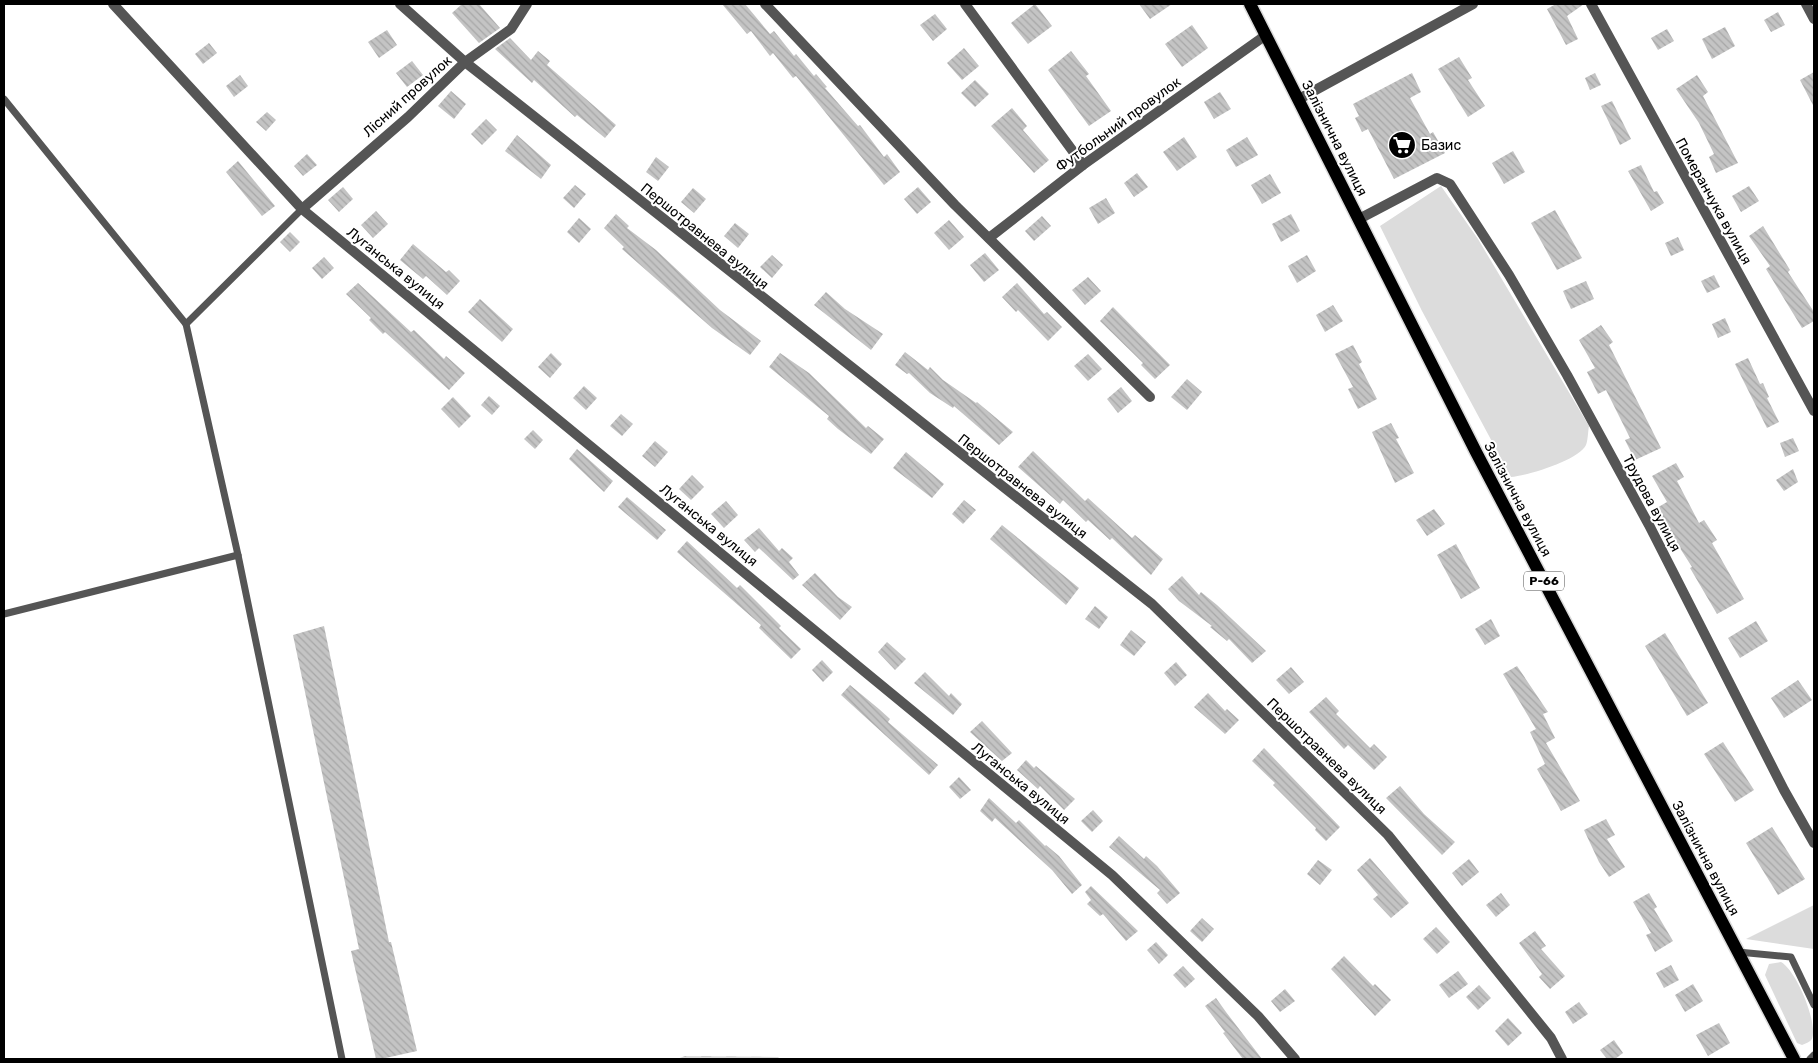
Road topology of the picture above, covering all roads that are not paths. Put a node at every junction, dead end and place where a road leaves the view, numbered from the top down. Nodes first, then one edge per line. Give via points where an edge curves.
1 (113, 4) edge
2 (400, 4) edge
3 (527, 4) edge
4 (765, 4) edge
5 (965, 4) edge
6 (1250, 4) edge
7 (1473, 4) edge
8 (1590, 4) edge
9 (1806, 4) edge
10 (1814, 20) edge
11 (1266, 35) junction
12 (465, 62) junction
13 (1299, 99) junction
14 (4, 100) edge
15 (1083, 165) junction
16 (302, 208) junction
17 (1359, 219) junction
18 (989, 238) junction
19 (186, 324) junction
20 (1150, 397) dead end
21 (1814, 410) edge
22 (238, 555) junction
23 (4, 614) edge
24 (1814, 843) edge
25 (1738, 952) junction
26 (1814, 1005) edge
27 (1814, 1055) edge
28 (342, 1059) edge
29 (1295, 1059) edge
30 (1562, 1059) edge
31 (1794, 1059) edge
32 (1810, 1059) edge

1 - 16 street, Луганська вулиця
2 - 12 street, Першотравнева вулиця
3 - 12 street, Лісний провулок via 511,29
4 - 18 street
5 - 15 street
6 - 11 main road, Залізнична вулиця / Р-66
7 - 13 street
8 - 21 street, Померанчука вулиця
9 - 10 street
11 - 13 main road, Залізнична вулиця / Р-66
11 - 15 street, Футбольний провулок
12 - 16 street, Лісний провулок via 408,117
12 - 30 street, Першотравнева вулиця via 1152,604 1388,835 1551,1038
13 - 17 main road, Залізнична вулиця / Р-66
14 - 19 lane
15 - 18 street, Футбольний провулок
16 - 19 lane
16 - 29 street, Луганська вулиця via 1112,876 1258,1016
17 - 24 street, Трудова вулиця via 1437,178 1450,184 1509,275 1572,384
17 - 25 main road, Залізнична вулиця / Р-66 via 1476,452
18 - 20 street
19 - 22 lane
22 - 23 lane
22 - 28 lane
25 - 26 lane via 1791,957
25 - 31 main road, Залізнична вулиця / Р-66
27 - 32 lane

